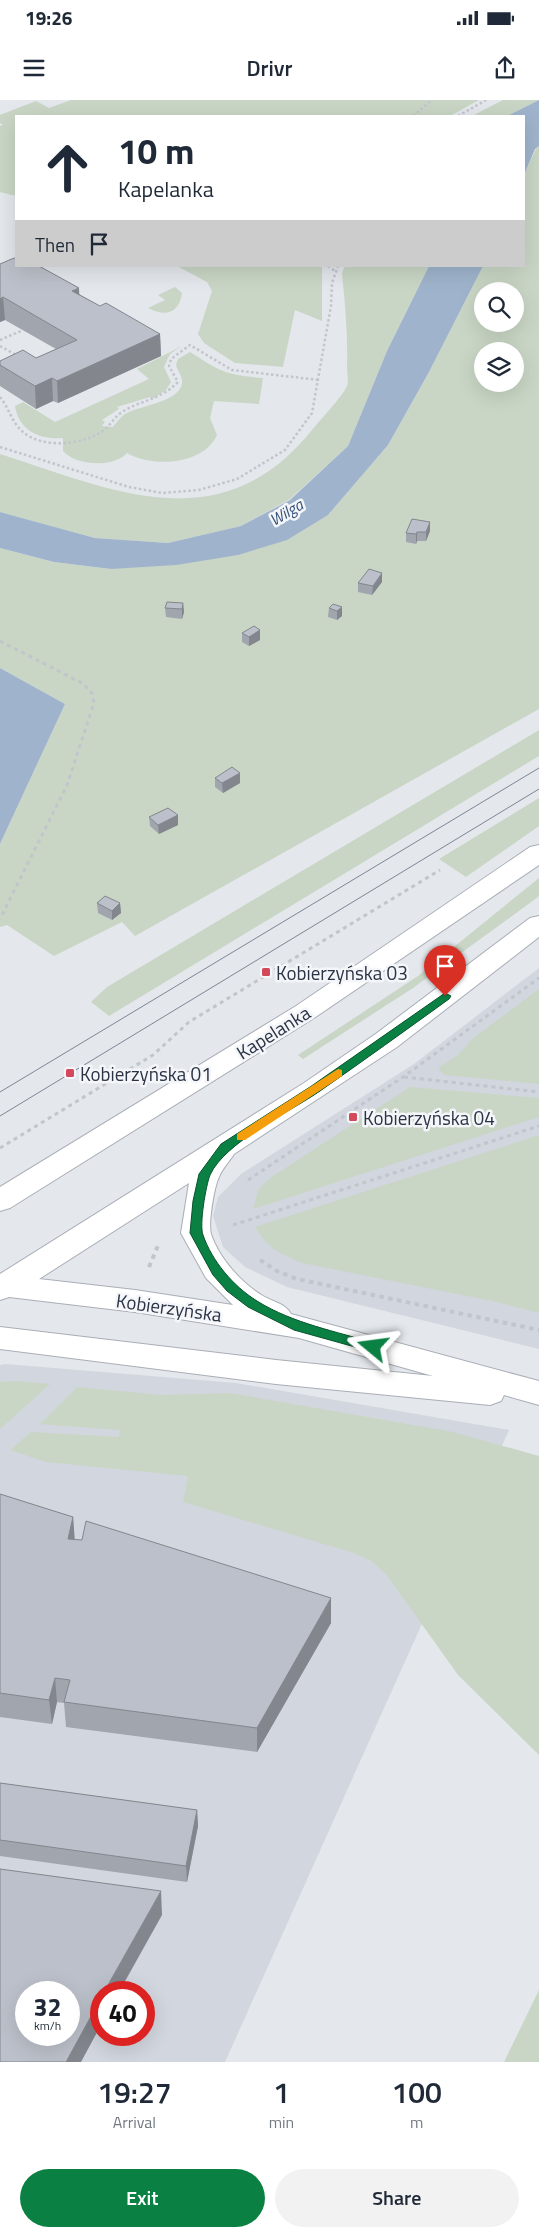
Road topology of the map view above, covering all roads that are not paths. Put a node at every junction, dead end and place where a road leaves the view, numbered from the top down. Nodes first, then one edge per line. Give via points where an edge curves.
1 (539, 853) edge
2 (539, 924) edge
3 (225, 1147) junction
4 (0, 1201) edge
5 (2, 1286) edge
6 (299, 1327) junction
7 (0, 1338) edge
8 (539, 1393) edge
9 (539, 1398) edge

1 - 4 main road, Kapelanka via 305,1012
2 - 3 main road via 387,1040
3 - 5 main road
3 - 6 main road via 205,1174 196,1233 217,1272 231,1287 252,1304
5 - 6 main road, Kobierzyńska via 135,1301
6 - 8 main road, Kobierzyńska
7 - 9 main road via 276,1372

